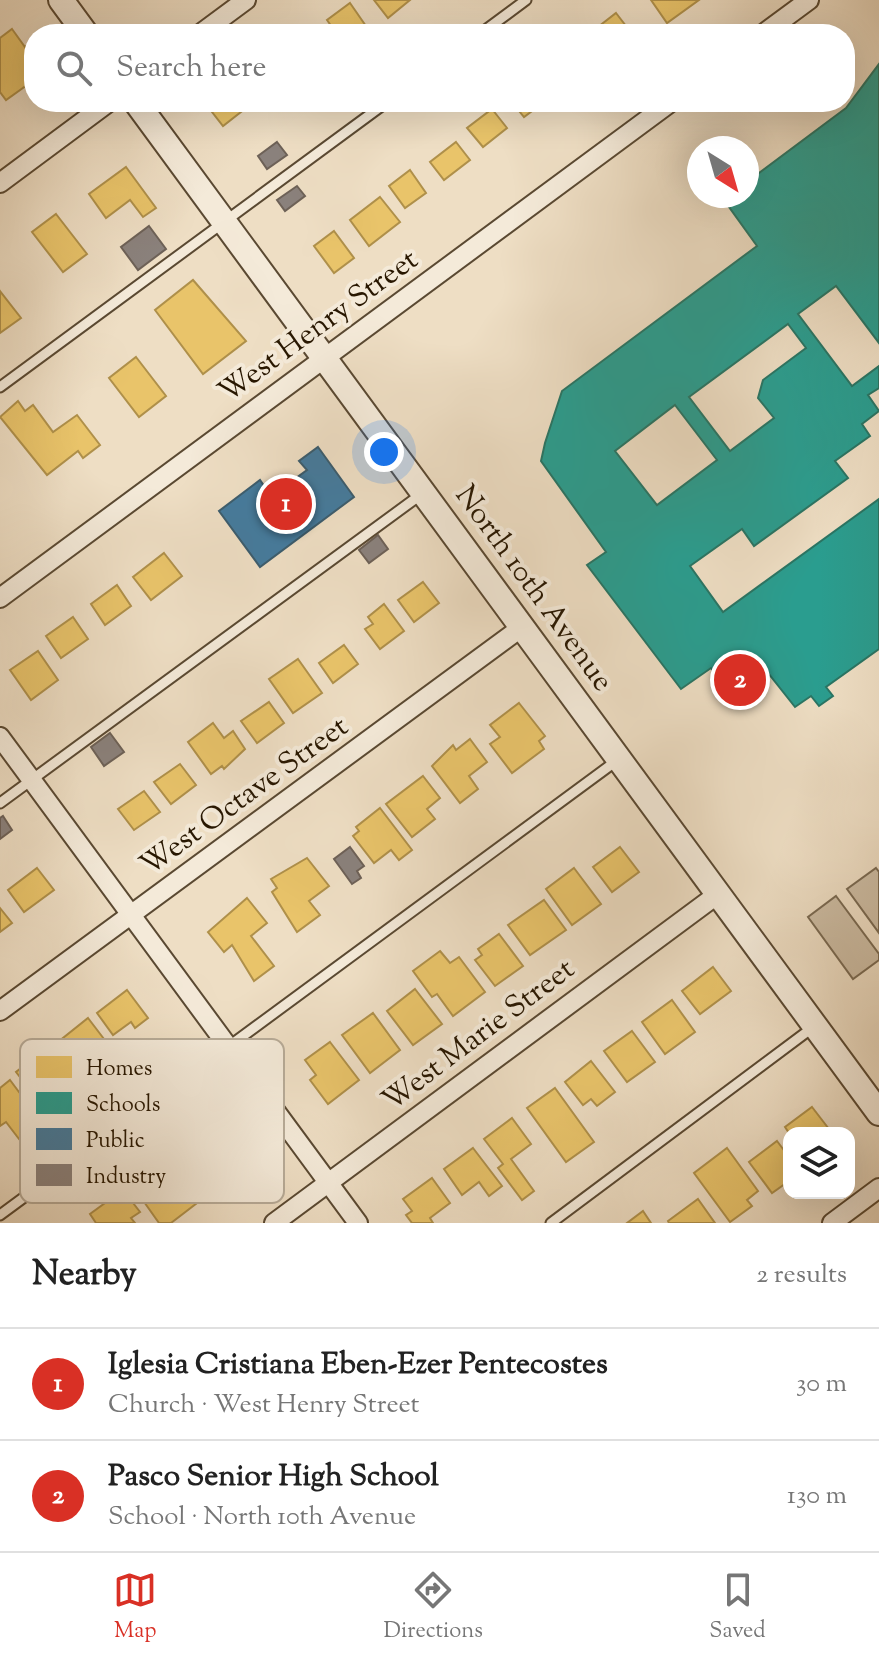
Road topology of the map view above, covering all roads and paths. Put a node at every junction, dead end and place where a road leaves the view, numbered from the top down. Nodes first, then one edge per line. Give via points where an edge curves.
1 (61, 0) edge
2 (246, 0) edge
3 (526, 0) edge
4 (799, 3) edge
5 (79, 24) edge
6 (214, 24) edge
7 (494, 24) edge
8 (775, 24) edge
9 (96, 112) edge
10 (143, 112) edge
11 (373, 112) edge
12 (657, 112) edge
13 (0, 183) edge
14 (224, 222) junction
15 (324, 358) junction
16 (0, 387) edge
17 (423, 493) junction
18 (0, 598) edge
19 (522, 627) junction
20 (0, 737) edge
21 (619, 759) junction
22 (32, 780) junction
23 (0, 803) edge
24 (718, 894) junction
25 (131, 915) junction
26 (0, 1011) edge
27 (815, 1026) junction
28 (223, 1039) edge
29 (235, 1039) edge
30 (879, 1113) edge
31 (284, 1122) edge
32 (329, 1183) junction
33 (879, 1188) edge
34 (20, 1200) edge
35 (0, 1215) edge
36 (274, 1223) edge
37 (358, 1223) edge
38 (551, 1223) edge
39 (832, 1223) edge

1 - 5 street
2 - 6 street
3 - 7 lane
4 - 8 street
9 - 13 street
10 - 14 street, North 10th Avenue
11 - 14 lane
12 - 15 street, West Henry Street
14 - 15 street, North 10th Avenue
14 - 16 lane
15 - 17 street, North 10th Avenue
15 - 18 street, West Henry Street
17 - 19 street, North 10th Avenue
17 - 22 lane
19 - 21 street, North 10th Avenue
19 - 25 street, West Octave Street
20 - 22 street
21 - 24 street, North 10th Avenue
21 - 29 lane
22 - 23 lane
22 - 25 street
24 - 27 street, North 10th Avenue
24 - 32 street, West Marie Street
25 - 26 street, West Octave Street
25 - 28 street
27 - 30 street, North 10th Avenue
27 - 38 lane
31 - 32 street
32 - 36 street, West Marie Street
32 - 37 street
33 - 39 street
34 - 35 lane

